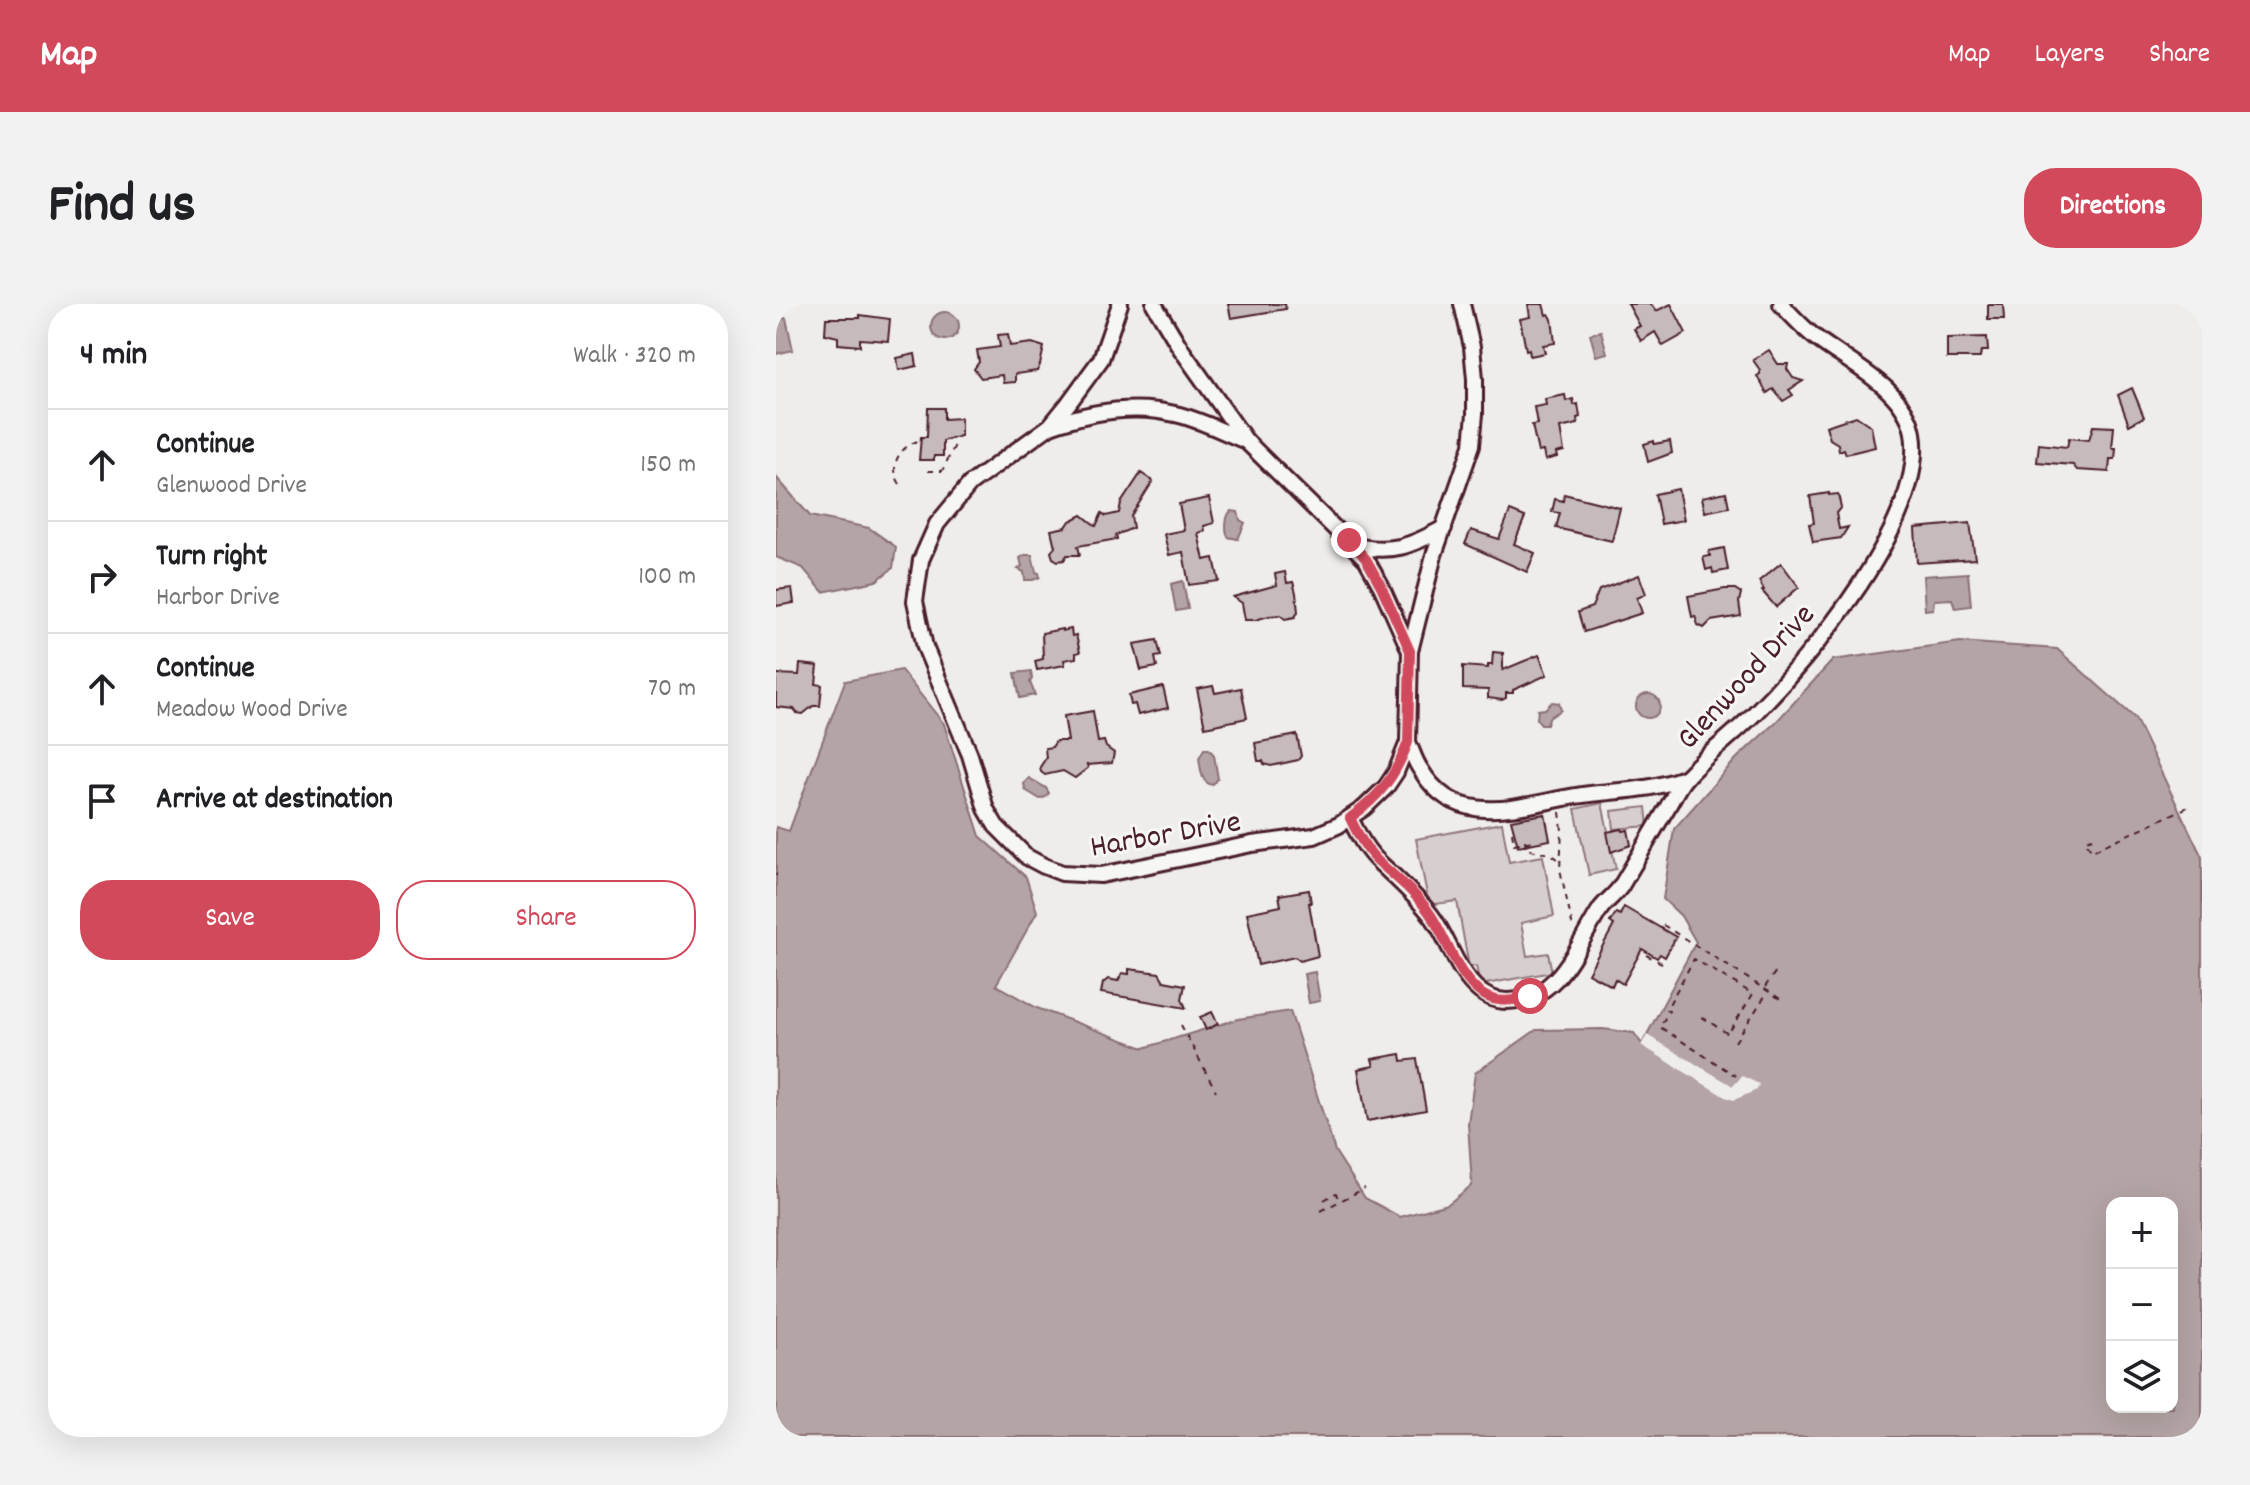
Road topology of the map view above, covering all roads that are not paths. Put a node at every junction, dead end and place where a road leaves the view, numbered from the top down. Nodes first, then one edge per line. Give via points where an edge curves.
1 (1120, 304) edge
2 (1154, 304) edge
3 (1462, 304) edge
4 (1781, 304) edge
5 (1050, 426) junction
6 (1246, 441) junction
7 (1444, 528) junction
8 (1354, 546) junction
9 (1410, 651) junction
10 (1408, 742) junction
11 (1686, 777) junction
12 (1350, 818) junction

1 - 5 street, Harbor Drive via 1101,359
2 - 6 street
3 - 7 street via 1472,347 1475,414 1472,445
4 - 11 street, Glenwood Drive via 1812,335 1894,397 1912,428 1914,462 1886,539 1844,609 1768,699
5 - 6 street, Harbor Drive via 1089,414 1155,410
5 - 12 street, Harbor Drive via 970,484 929,538 918,577 919,626 996,826 1027,857 1062,873 1086,876 1314,836
6 - 8 street
7 - 8 street via 1389,550
7 - 9 street
8 - 9 street via 1381,586
9 - 10 street, Harbor Drive
10 - 11 street, Glenwood Drive via 1437,790 1456,803 1484,810 1646,789
10 - 12 street, Harbor Drive via 1386,787
11 - 12 street, Glenwood Drive via 1619,890 1602,905 1562,972 1538,991 1508,1001 1483,994 1460,969 1434,919 1371,853

